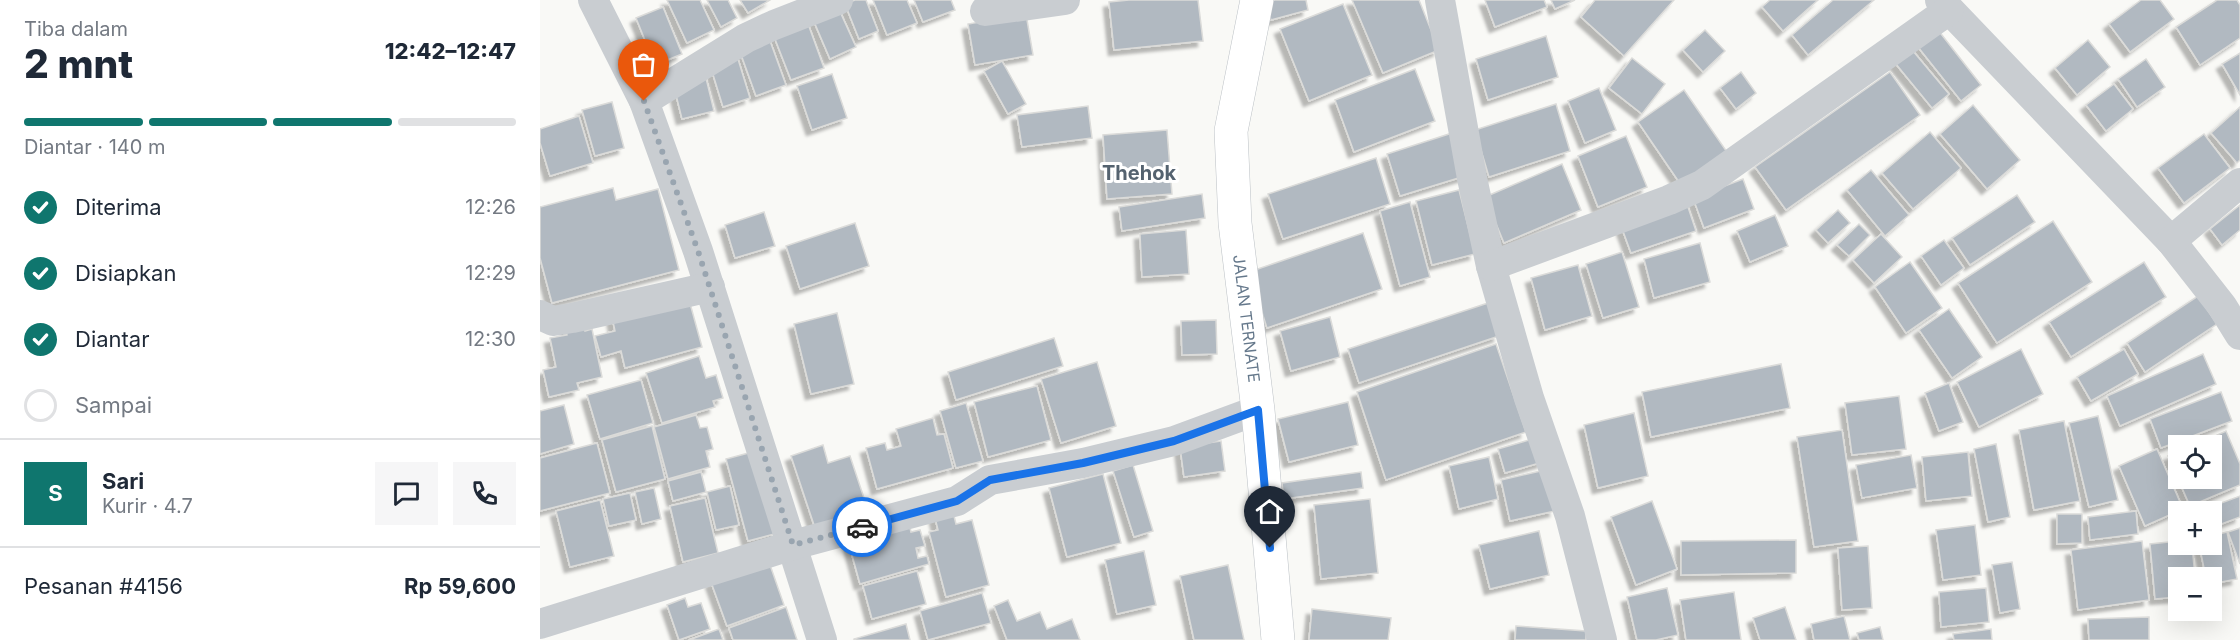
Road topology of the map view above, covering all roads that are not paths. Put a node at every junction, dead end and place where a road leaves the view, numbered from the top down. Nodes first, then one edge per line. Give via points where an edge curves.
1 (593, 0) edge
2 (838, 0) edge
3 (1065, 0) edge
4 (1257, 0) edge
5 (1440, 0) edge
6 (1945, 5) edge
7 (985, 11) dead end
8 (644, 101) junction
9 (2240, 183) edge
10 (2171, 241) junction
11 (1491, 266) junction
12 (710, 287) junction
13 (540, 315) edge
14 (2240, 335) edge
15 (1258, 410) junction
16 (793, 545) junction
17 (540, 624) edge
18 (822, 640) edge
19 (1278, 640) edge
20 (1602, 640) edge

1 - 8 street
2 - 8 street via 746,38
3 - 7 street
4 - 15 street, JALAN TERNATE via 1231,131 1235,223
5 - 11 street
6 - 10 street
6 - 11 street via 1702,185
8 - 12 street
9 - 10 street
10 - 14 street
11 - 20 street via 1529,398 1570,516
12 - 13 street via 572,318 553,321
12 - 16 street
15 - 16 street via 1174,441 990,480 957,501
15 - 19 street, JALAN TERNATE
16 - 17 street
16 - 18 street

